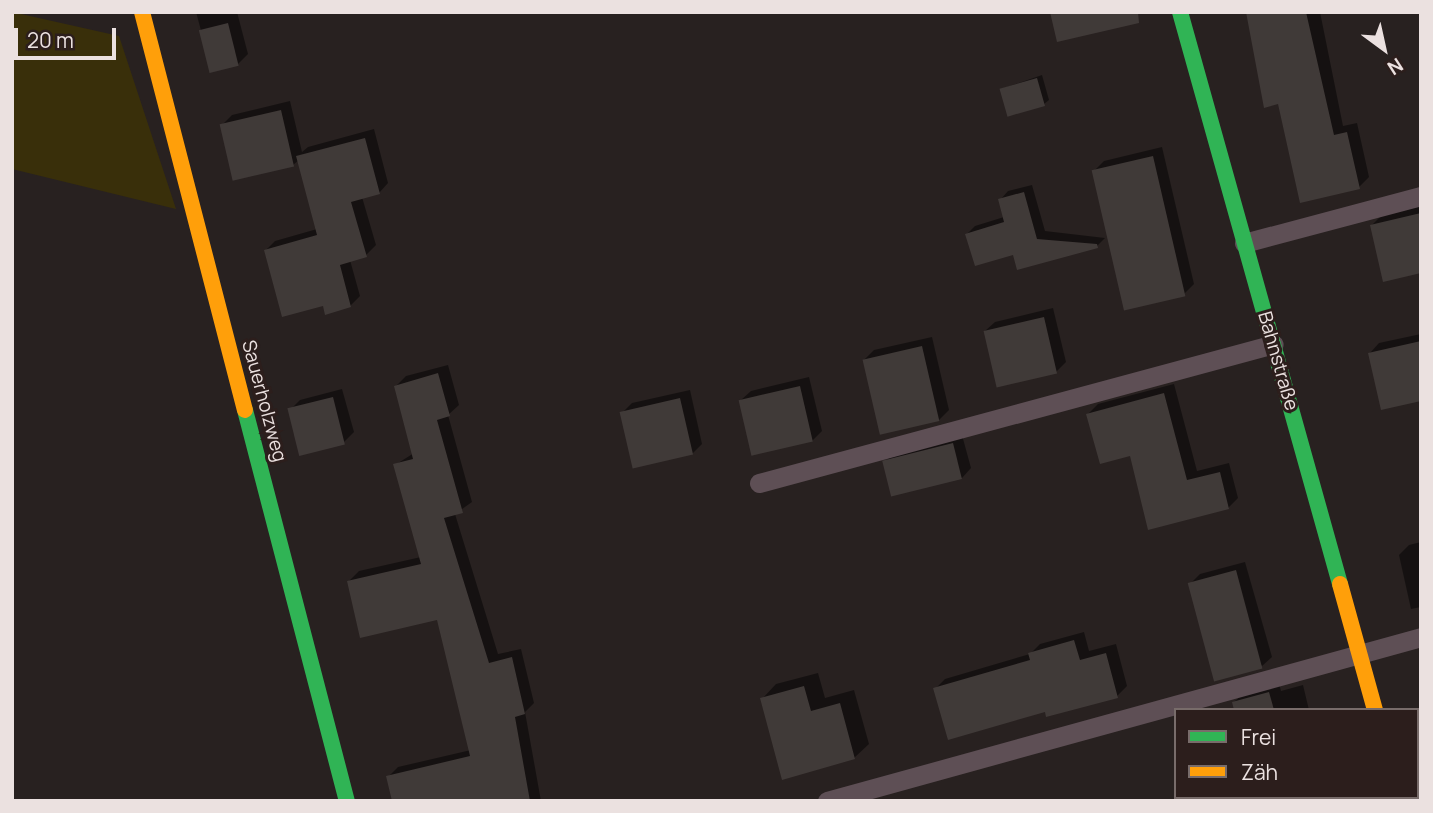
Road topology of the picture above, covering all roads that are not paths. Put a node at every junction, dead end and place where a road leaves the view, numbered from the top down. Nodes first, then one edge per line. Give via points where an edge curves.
1 (142, 12) edge
2 (1180, 12) edge
3 (1421, 196) edge
4 (1244, 243) junction
5 (1274, 344) junction
6 (759, 483) dead end
7 (1421, 637) edge
8 (1359, 654) junction
9 (1374, 708) edge
10 (347, 801) edge
11 (827, 801) edge

1 - 10 street, Sauerholzweg
2 - 4 street, Bahnstraße
3 - 4 lane
4 - 5 street, Bahnstraße
5 - 6 lane
5 - 8 street, Bahnstraße
7 - 8 lane
8 - 9 street, Bahnstraße
8 - 11 lane

